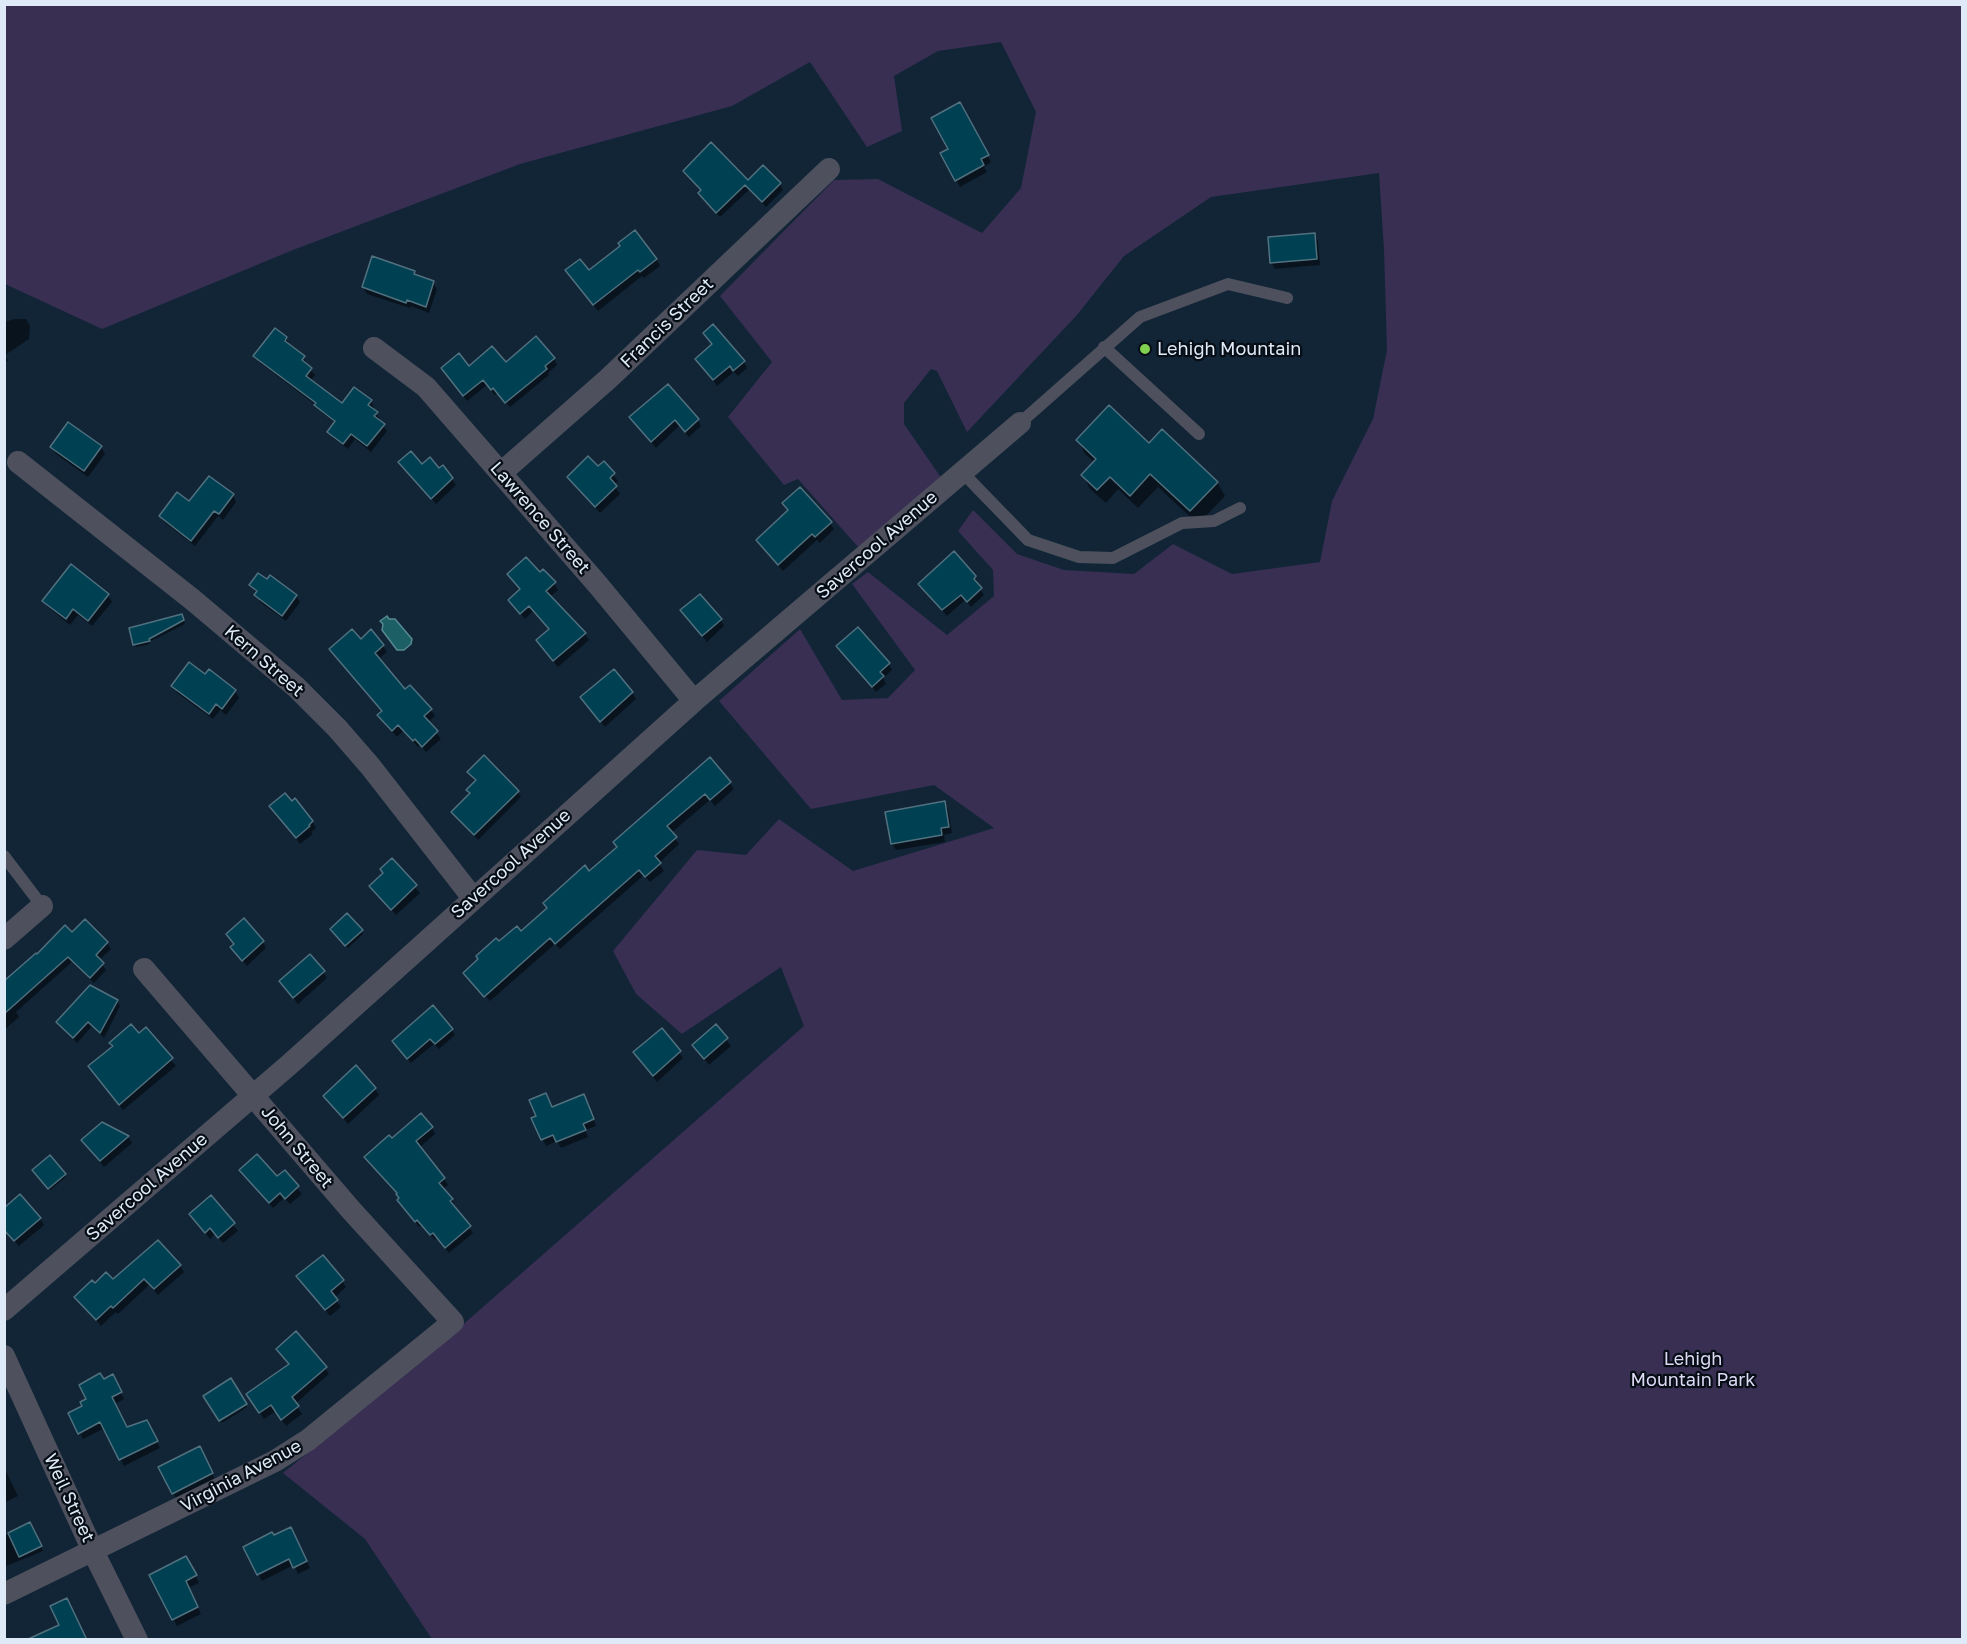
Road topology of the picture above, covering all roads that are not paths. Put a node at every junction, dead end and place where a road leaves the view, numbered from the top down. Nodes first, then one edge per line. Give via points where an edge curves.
1 (829, 169) dead end
2 (1287, 298) dead end
3 (1104, 347) junction
4 (374, 348) dead end
5 (1020, 423) joint
6 (1199, 434) dead end
7 (18, 462) dead end
8 (501, 472) junction
9 (962, 472) junction
10 (1240, 508) dead end
11 (694, 701) junction
12 (4, 856) edge
13 (473, 898) junction
14 (42, 906) joint
15 (4, 939) edge
16 (144, 969) dead end
17 (253, 1096) junction
18 (4, 1310) edge
19 (453, 1322) joint
20 (4, 1356) edge
21 (93, 1551) junction
22 (4, 1594) edge
23 (137, 1640) edge

1 - 8 street, Francis Street via 608,380
2 - 3 lane via 1228,284 1140,317
3 - 5 lane
3 - 6 lane
4 - 8 street, Lawrence Street via 426,387
5 - 9 street, Savercool Avenue
7 - 13 street, Kern Street via 296,687 370,766
8 - 11 street, Lawrence Street
9 - 10 lane via 1028,540 1079,557 1113,558 1182,523 1214,521
9 - 11 street, Savercool Avenue
11 - 13 street, Savercool Avenue
12 - 14 lane
13 - 17 street, Savercool Avenue
14 - 15 street
16 - 17 street, John Street
17 - 18 street, Savercool Avenue
17 - 19 street, John Street
19 - 21 street, Virginia Avenue via 308,1440 276,1461
20 - 21 street, Weil Street
21 - 22 street, Virginia Avenue
21 - 23 street, Weil Street

